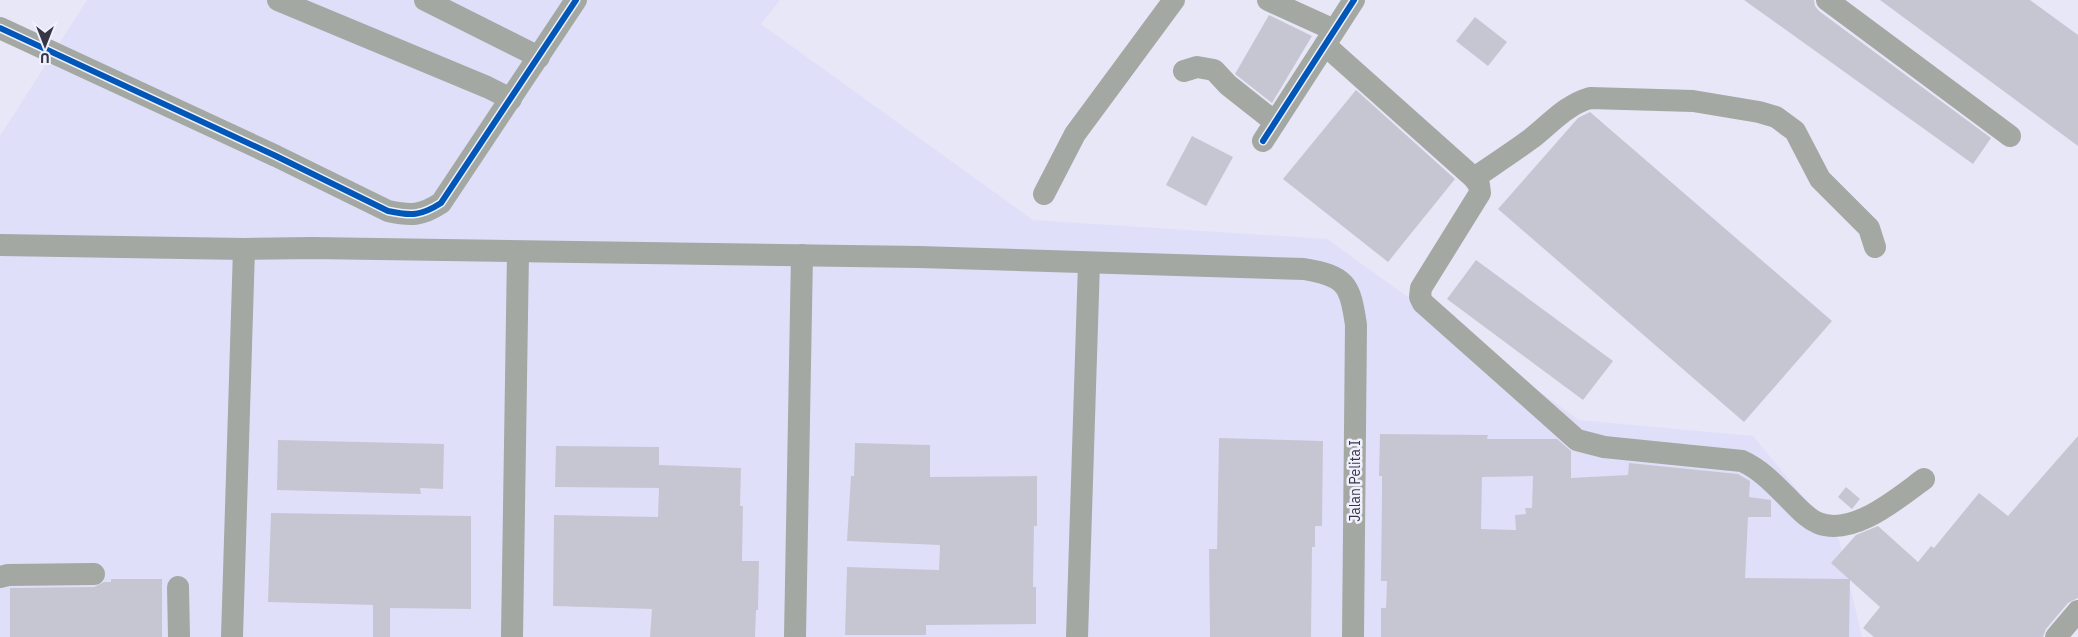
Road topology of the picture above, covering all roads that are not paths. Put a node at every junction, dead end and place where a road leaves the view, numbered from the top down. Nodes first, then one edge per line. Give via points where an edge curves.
1 (278, 0) edge
2 (424, 0) edge
3 (576, 0) edge
4 (1174, 0) edge
5 (1268, 0) edge
6 (1354, 0) edge
7 (1827, 0) edge
8 (0, 28) edge
9 (1330, 38) junction
10 (538, 56) junction
11 (1184, 71) dead end
12 (511, 99) junction
13 (2010, 136) dead end
14 (1474, 178) junction
15 (1044, 194) dead end
16 (0, 244) edge
17 (1875, 248) dead end
18 (244, 250) junction
19 (518, 252) junction
20 (802, 255) junction
21 (1089, 263) junction
22 (1924, 479) dead end
23 (94, 574) dead end
24 (0, 577) edge
25 (178, 587) dead end
26 (2078, 611) edge
27 (178, 637) edge
28 (232, 637) edge
29 (512, 637) edge
30 (795, 637) edge
31 (1077, 637) edge
32 (1353, 637) edge
33 (2056, 637) edge

1 - 12 street
2 - 10 street
3 - 10 street
4 - 15 street via 1075,134
5 - 9 street
6 - 9 street
7 - 13 street
8 - 12 street via 388,211 405,215 428,211 441,203
9 - 11 street via 1269,132 1214,70 1197,67
9 - 14 street
10 - 12 street
14 - 17 street via 1533,137 1553,118 1590,98 1693,101 1726,106 1776,117 1795,130 1820,179 1869,228
14 - 22 street via 1480,193 1421,288 1420,297 1577,440 1604,447 1742,461 1755,467 1812,520 1828,526 1874,514
16 - 18 street, Jalan Pelita I
18 - 19 street, Jalan Pelita I
18 - 28 street
19 - 20 street, Jalan Pelita I
19 - 29 street
20 - 21 street, Jalan Pelita I
20 - 30 street
21 - 31 street
21 - 32 street, Jalan Pelita I via 1304,269 1326,272 1346,287 1356,325
23 - 24 street
25 - 27 street
26 - 33 street

